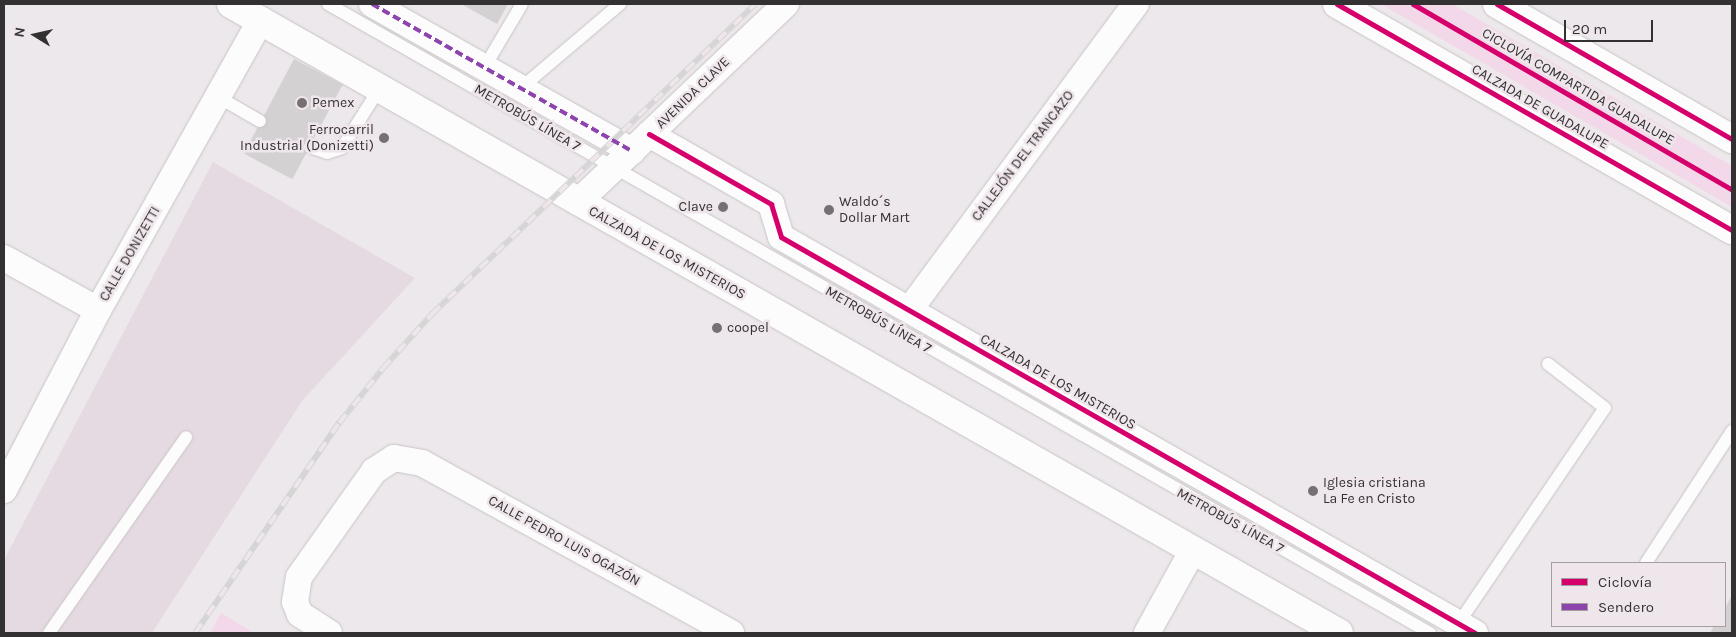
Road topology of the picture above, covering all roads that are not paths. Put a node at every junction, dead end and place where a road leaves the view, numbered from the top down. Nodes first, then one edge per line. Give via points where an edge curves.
1 (231, 4) edge
2 (328, 4) edge
3 (372, 4) edge
4 (522, 4) edge
5 (620, 4) edge
6 (786, 4) edge
7 (1136, 4) edge
8 (1337, 4) edge
9 (1497, 4) edge
10 (261, 20) junction
11 (484, 68) junction
12 (521, 88) junction
13 (379, 89) junction
14 (220, 98) junction
15 (260, 121) dead end
16 (1732, 139) edge
17 (640, 143) junction
18 (310, 146) dead end
19 (613, 169) junction
20 (578, 202) junction
21 (1732, 230) edge
22 (4, 258) edge
23 (910, 309) junction
24 (98, 310) junction
25 (1548, 364) dead end
26 (1732, 432) edge
27 (186, 437) dead end
28 (4, 490) edge
29 (1194, 550) junction
30 (1647, 562) edge
31 (1467, 629) edge
32 (49, 633) edge
33 (329, 633) edge
34 (731, 633) edge
35 (1147, 633) edge
36 (1339, 633) edge
37 (1430, 633) edge

1 - 10 main road, CALZADA DE LOS MISTERIOS
2 - 19 lane, METROBÚS LÍNEA 7
3 - 11 street, CALZADA DE LOS MISTERIOS
4 - 11 lane
5 - 12 lane
6 - 17 street, AVENIDA CLAVE
7 - 23 street, CALLEJÓN DEL TRANCAZO
8 - 21 main road, CALZADA DE GUADALUPE
9 - 16 main road
10 - 13 main road, CALZADA DE LOS MISTERIOS
10 - 14 street, CALLE DONIZETTI
11 - 12 street, CALZADA DE LOS MISTERIOS
12 - 17 street, CALZADA DE LOS MISTERIOS
13 - 18 lane via 342,148 327,153
13 - 20 main road, CALZADA DE LOS MISTERIOS
14 - 15 lane
14 - 24 street, CALLE DONIZETTI
17 - 19 street, AVENIDA CLAVE
17 - 23 street, CALZADA DE LOS MISTERIOS via 771,204 781,237
19 - 20 street, AVENIDA CLAVE
19 - 37 lane, METROBÚS LÍNEA 7
20 - 29 main road, CALZADA DE LOS MISTERIOS
22 - 24 street
23 - 31 street, CALZADA DE LOS MISTERIOS
24 - 28 street, CALLE DONIZETTI
25 - 31 lane via 1606,408
26 - 30 lane
27 - 32 lane
29 - 35 street
29 - 36 main road, CALZADA DE LOS MISTERIOS
33 - 34 street, CALLE PEDRO LUIS OGAZÓN via 310,623 295,602 299,576 374,471 394,458 422,463

